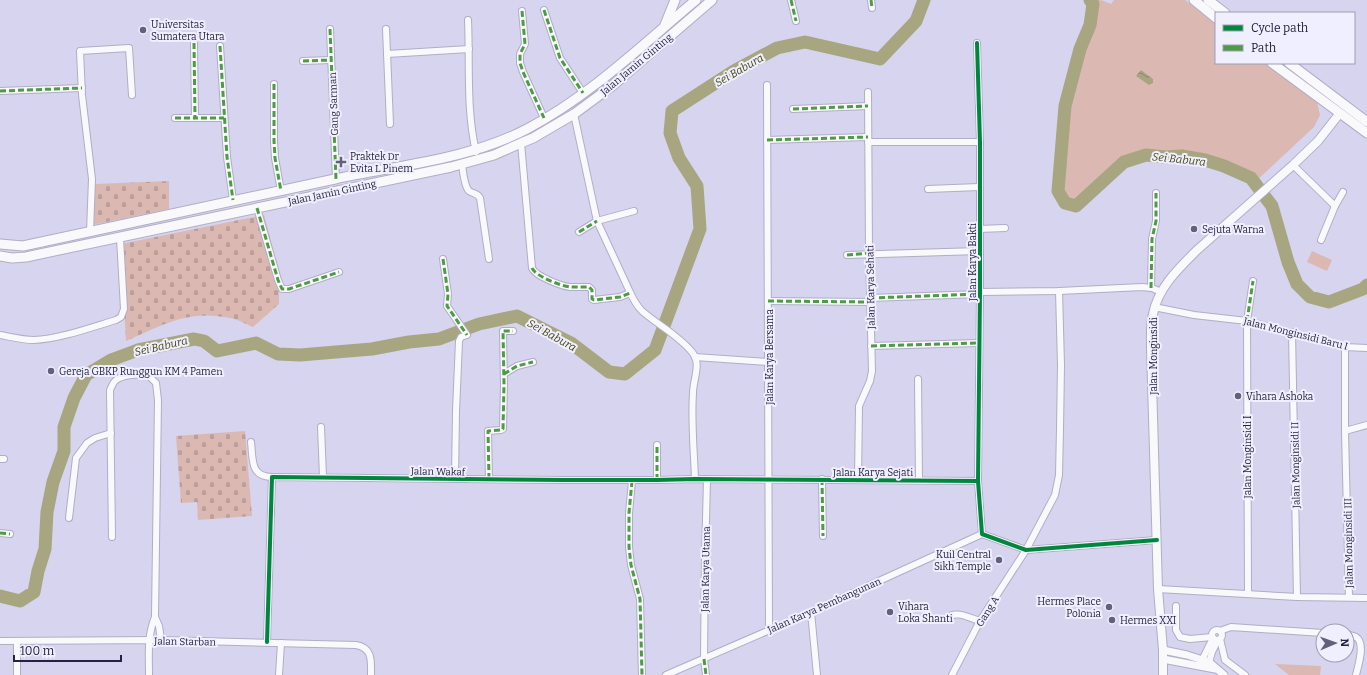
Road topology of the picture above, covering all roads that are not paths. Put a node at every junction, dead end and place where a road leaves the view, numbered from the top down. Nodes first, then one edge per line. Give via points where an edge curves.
1 (675, 0) edge
2 (680, 0) edge
3 (712, 0) edge
4 (791, 0) edge
5 (871, 0) edge
6 (1195, 0) edge
7 (693, 1) edge
8 (1209, 3) edge
9 (872, 8) dead end
10 (544, 10) dead end
11 (522, 11) dead end
12 (681, 12) junction
13 (1223, 12) edge
14 (693, 16) junction
15 (1215, 16) edge
16 (468, 20) dead end
17 (796, 21) dead end
18 (682, 24) junction
19 (665, 26) junction
20 (386, 28) dead end
21 (330, 29) dead end
22 (194, 43) dead end
23 (977, 43) dead end
24 (220, 46) dead end
25 (469, 49) junction
26 (387, 54) junction
27 (331, 60) junction
28 (303, 61) dead end
29 (1273, 64) edge
30 (1290, 64) edge
31 (274, 84) dead end
32 (767, 85) dead end
33 (82, 88) junction
34 (0, 91) edge
35 (868, 92) dead end
36 (583, 93) junction
37 (132, 95) dead end
38 (868, 106) junction
39 (793, 109) dead end
40 (574, 114) junction
41 (1340, 114) junction
42 (176, 118) dead end
43 (195, 118) junction
44 (224, 118) junction
45 (544, 118) junction
46 (1367, 122) edge
47 (390, 124) dead end
48 (1367, 133) edge
49 (868, 139) junction
50 (768, 140) junction
51 (980, 142) junction
52 (521, 143) junction
53 (475, 150) junction
54 (478, 160) junction
55 (462, 164) junction
56 (1293, 165) junction
57 (336, 179) junction
58 (980, 187) junction
59 (928, 189) dead end
60 (281, 191) junction
61 (1343, 192) dead end
62 (1156, 193) dead end
63 (233, 200) junction
64 (1336, 206) junction
65 (257, 208) junction
66 (197, 209) junction
67 (634, 211) dead end
68 (199, 221) junction
69 (597, 221) junction
70 (1005, 228) dead end
71 (979, 229) junction
72 (90, 232) junction
73 (579, 232) dead end
74 (120, 238) junction
75 (1320, 240) dead end
76 (0, 244) edge
77 (979, 251) junction
78 (869, 254) junction
79 (847, 255) dead end
80 (0, 256) edge
81 (443, 259) dead end
82 (489, 259) dead end
83 (339, 272) dead end
84 (1253, 281) dead end
85 (1151, 288) junction
86 (1059, 291) junction
87 (1161, 292) junction
88 (630, 293) junction
89 (980, 293) junction
90 (870, 300) junction
91 (768, 301) junction
92 (1154, 307) junction
93 (1247, 321) junction
94 (514, 331) dead end
95 (1292, 332) junction
96 (0, 335) edge
97 (979, 343) junction
98 (871, 346) junction
99 (1345, 347) junction
100 (1367, 348) edge
101 (695, 357) junction
102 (533, 362) dead end
103 (769, 362) junction
104 (504, 374) junction
105 (918, 379) dead end
106 (1367, 425) edge
107 (321, 427) dead end
108 (1345, 431) junction
109 (111, 433) junction
110 (251, 442) dead end
111 (657, 445) dead end
112 (272, 477) junction
113 (323, 477) junction
114 (455, 479) junction
115 (489, 479) junction
116 (695, 479) junction
117 (707, 479) junction
118 (769, 479) junction
119 (822, 479) junction
120 (632, 480) junction
121 (657, 480) junction
122 (858, 480) junction
123 (919, 480) junction
124 (978, 481) junction
125 (69, 518) dead end
126 (0, 533) edge
127 (10, 534) dead end
128 (982, 534) junction
129 (823, 536) dead end
130 (112, 537) dead end
131 (1157, 540) junction
132 (1026, 550) junction
133 (1158, 589) junction
134 (1248, 594) junction
135 (1297, 597) junction
136 (1349, 597) junction
137 (1367, 598) edge
138 (1176, 606) dead end
139 (811, 612) junction
140 (155, 617) junction
141 (946, 619) dead end
142 (980, 621) junction
143 (770, 629) junction
144 (1315, 632) edge
145 (1355, 637) edge
146 (1216, 638) junction
147 (149, 640) junction
148 (162, 640) junction
149 (0, 641) edge
150 (17, 641) junction
151 (267, 642) junction
152 (281, 643) junction
153 (1163, 654) junction
154 (704, 659) junction
155 (1204, 664) junction
156 (17, 675) edge
157 (149, 675) edge
158 (279, 675) edge
159 (371, 675) edge
160 (642, 675) edge
161 (666, 675) edge
162 (706, 675) edge
163 (817, 675) edge
164 (952, 675) edge
165 (1163, 675) edge
166 (1224, 675) edge
167 (1245, 675) edge
168 (1356, 675) edge

1 - 19 main road
2 - 12 main road
3 - 14 main road, Jalan Jamin Ginting
4 - 17 street
5 - 9 street
6 - 8 main road
7 - 12 main road, Jalan Jamin Ginting
7 - 14 main road
8 - 13 main road
8 - 15 main road
10 - 36 street via 560,58
11 - 45 street via 525,44 520,54 520,63
12 - 18 main road
12 - 19 main road, Jalan Jamin Ginting
14 - 18 main road, Jalan Jamin Ginting
16 - 25 street
18 - 40 main road, Jalan Jamin Ginting via 612,86
19 - 36 main road, Jalan Jamin Ginting
20 - 26 street
21 - 27 street, Gang Sarman
22 - 43 street
23 - 51 street, Jalan Karya Bakti
24 - 44 street
25 - 26 street
25 - 53 street via 470,126
26 - 47 street
27 - 28 street
27 - 57 street, Gang Sarman
29 - 41 main road
30 - 46 main road
31 - 60 street via 275,158
32 - 50 street, Jalan Karya Bersama
33 - 34 street
33 - 37 street via 80,51 128,47
33 - 72 street via 92,179
35 - 38 street, Jalan Karya Sehati
36 - 45 main road, Jalan Jamin Ginting
38 - 39 street
38 - 49 street, Jalan Karya Sehati
40 - 52 main road, Jalan Jamin Ginting
40 - 69 street
41 - 48 main road
41 - 56 main road, Jalan Monginsidi
42 - 43 street
43 - 44 street
44 - 63 street
45 - 53 main road, Jalan Jamin Ginting via 527,129
49 - 50 street
49 - 51 street
49 - 78 street, Jalan Karya Sehati
50 - 91 street, Jalan Karya Bersama
51 - 58 street, Jalan Karya Bakti
52 - 54 main road, Jalan Jamin Ginting
52 - 88 street via 533,271 566,286 590,287 592,300 620,297
53 - 54 street
53 - 57 main road, Jalan Jamin Ginting
54 - 55 main road, Jalan Jamin Ginting
55 - 65 main road, Jalan Jamin Ginting
55 - 82 street via 468,189 480,198
56 - 64 street
56 - 87 main road, Jalan Monginsidi via 1196,251
57 - 60 main road, Jalan Jamin Ginting
58 - 59 street
58 - 71 street, Jalan Karya Bakti
60 - 63 main road, Jalan Jamin Ginting
61 - 64 street
62 - 85 street
63 - 66 main road, Jalan Jamin Ginting
64 - 75 street
65 - 68 main road, Jalan Jamin Ginting
65 - 83 street via 282,289 289,289
66 - 68 main road
66 - 72 main road, Jalan Jamin Ginting
67 - 69 street
68 - 74 main road, Jalan Jamin Ginting
69 - 73 street
69 - 88 street
70 - 71 street
71 - 77 street, Jalan Karya Bakti
72 - 76 main road, Jalan Jamin Ginting via 23,246
74 - 80 main road, Jalan Jamin Ginting via 26,256
74 - 96 street via 124,309 121,317 44,339
77 - 78 street
77 - 89 street, Jalan Karya Bakti
78 - 79 street
78 - 90 street, Jalan Karya Sehati
81 - 114 street via 448,308 466,335 460,337 459,341
84 - 93 street, Jalan Monginsidi I
85 - 86 street
85 - 87 street
86 - 89 street
86 - 132 street, Gang A via 1061,365 1058,484 1053,501
87 - 92 main road, Jalan Monginsidi
88 - 101 street via 648,316 689,348
89 - 90 street
89 - 97 street, Jalan Karya Bakti
90 - 91 street
90 - 98 street, Jalan Karya Sehati
91 - 103 street, Jalan Karya Bersama
92 - 93 street, Jalan Monginsidi Baru I via 1194,316
92 - 131 main road, Jalan Monginsidi via 1151,348
93 - 95 street, Jalan Monginsidi Baru I
93 - 134 street, Jalan Monginsidi I
94 - 104 street via 503,331
95 - 99 street, Jalan Monginsidi Baru I
95 - 135 street, Jalan Monginsidi II
97 - 98 street
97 - 124 street, Jalan Karya Bakti
98 - 122 street, Jalan Karya Sehati via 871,376 859,409
99 - 100 street, Jalan Monginsidi Baru I
99 - 108 street, Jalan Monginsidi III
101 - 103 street
101 - 116 street
102 - 104 street via 517,366
103 - 118 street, Jalan Karya Bersama
104 - 115 street via 503,429 488,431
105 - 123 street
106 - 108 street
107 - 113 street
108 - 136 street, Jalan Monginsidi III
109 - 125 street via 87,443 76,458
109 - 130 street
109 - 140 street via 110,390 114,382 119,378 148,375 156,383 158,400
110 - 112 street via 256,472 262,476
111 - 121 street
112 - 113 street, Jalan Wakaf
112 - 151 street
113 - 114 street, Jalan Wakaf
114 - 115 street, Jalan Wakaf
115 - 120 street, Jalan Wakaf
116 - 117 street, Jalan Wakaf
116 - 121 street, Jalan Wakaf
117 - 118 street, Jalan Wakaf
117 - 154 street, Jalan Karya Utama
118 - 119 street, Jalan Karya Sejati
118 - 143 street, Jalan Karya Bersama
119 - 122 street, Jalan Karya Sejati
119 - 129 street
120 - 121 street, Jalan Wakaf
120 - 160 street via 629,547 640,599
122 - 123 street, Jalan Karya Sejati
123 - 124 street, Jalan Karya Sejati
124 - 128 street, Jalan Karya Bakti
126 - 127 street
128 - 132 street
128 - 139 street, Jalan Karya Pembangunan
131 - 132 street
131 - 133 main road, Jalan Monginsidi
132 - 142 street, Gang A
133 - 134 street, Jalan Monginsidi III
133 - 153 main road, Jalan Monginsidi
134 - 135 street, Jalan Monginsidi III
135 - 136 street, Jalan Monginsidi III
136 - 137 street
138 - 146 street via 1176,627 1180,637
139 - 143 street, Jalan Karya Pembangunan
139 - 163 street
140 - 147 street
140 - 148 street
141 - 142 street via 949,615 956,614
142 - 164 street, Gang A
143 - 154 street, Jalan Karya Pembangunan
144 - 146 street via 1231,627 1213,631
145 - 168 street via 1360,642 1361,651
146 - 155 street
146 - 167 street via 1225,660
147 - 148 street, Jalan Starban
147 - 150 street, Jalan Starban
147 - 157 street
148 - 151 street, Jalan Starban
149 - 150 street, Jalan Starban
150 - 156 street
151 - 152 street, Jalan Starban
152 - 158 street
152 - 159 street, Jalan Starban via 361,646 368,651
153 - 155 street
153 - 165 main road, Jalan Monginsidi
154 - 161 street, Jalan Karya Pembangunan
154 - 162 street, Jalan Karya Utama
155 - 166 street

